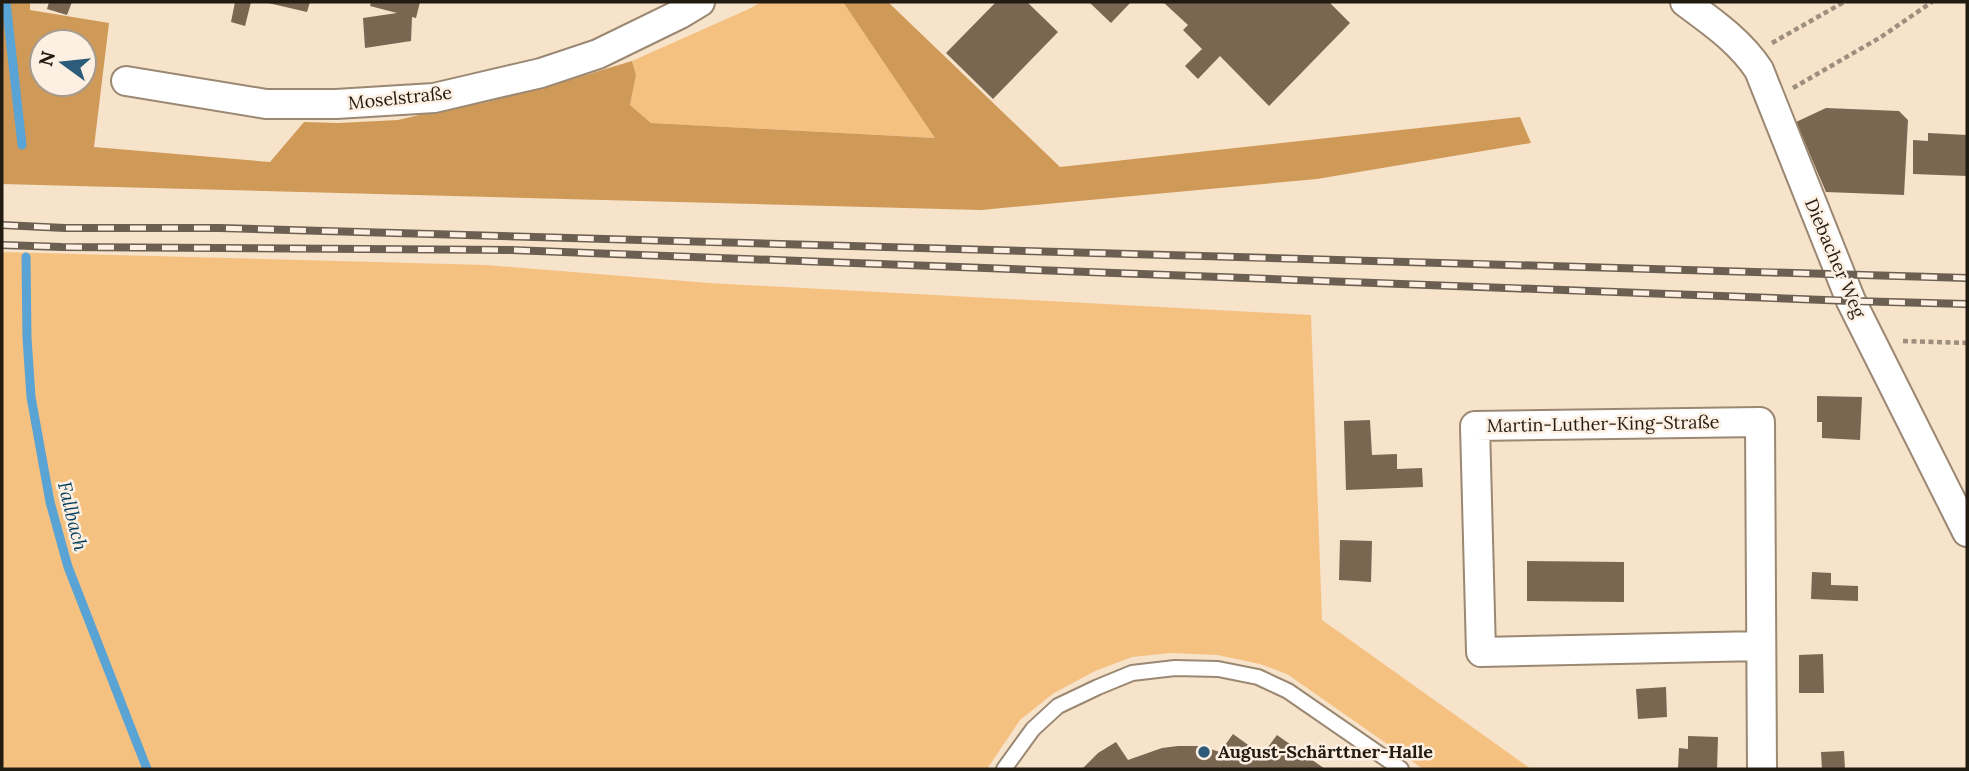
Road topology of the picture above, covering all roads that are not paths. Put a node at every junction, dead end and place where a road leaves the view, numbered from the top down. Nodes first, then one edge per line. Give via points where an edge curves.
1 (700, 2) edge
2 (1685, 2) edge
3 (126, 81) dead end
4 (1967, 532) edge
5 (1761, 646) junction
6 (1004, 769) edge
7 (1401, 769) edge
8 (1762, 769) edge

1 - 3 street, Moselstraße via 598,54 541,73 434,98 266,104
2 - 4 street, Diebacher Weg via 1728,34 1759,71 1851,301
5 - 5 street, Martin-Luther-King-Straße via 1760,422 1475,426 1481,652
5 - 8 street, Martin-Luther-King-Straße
6 - 7 lane via 1033,729 1058,706 1132,673 1175,668 1258,677 1288,691

